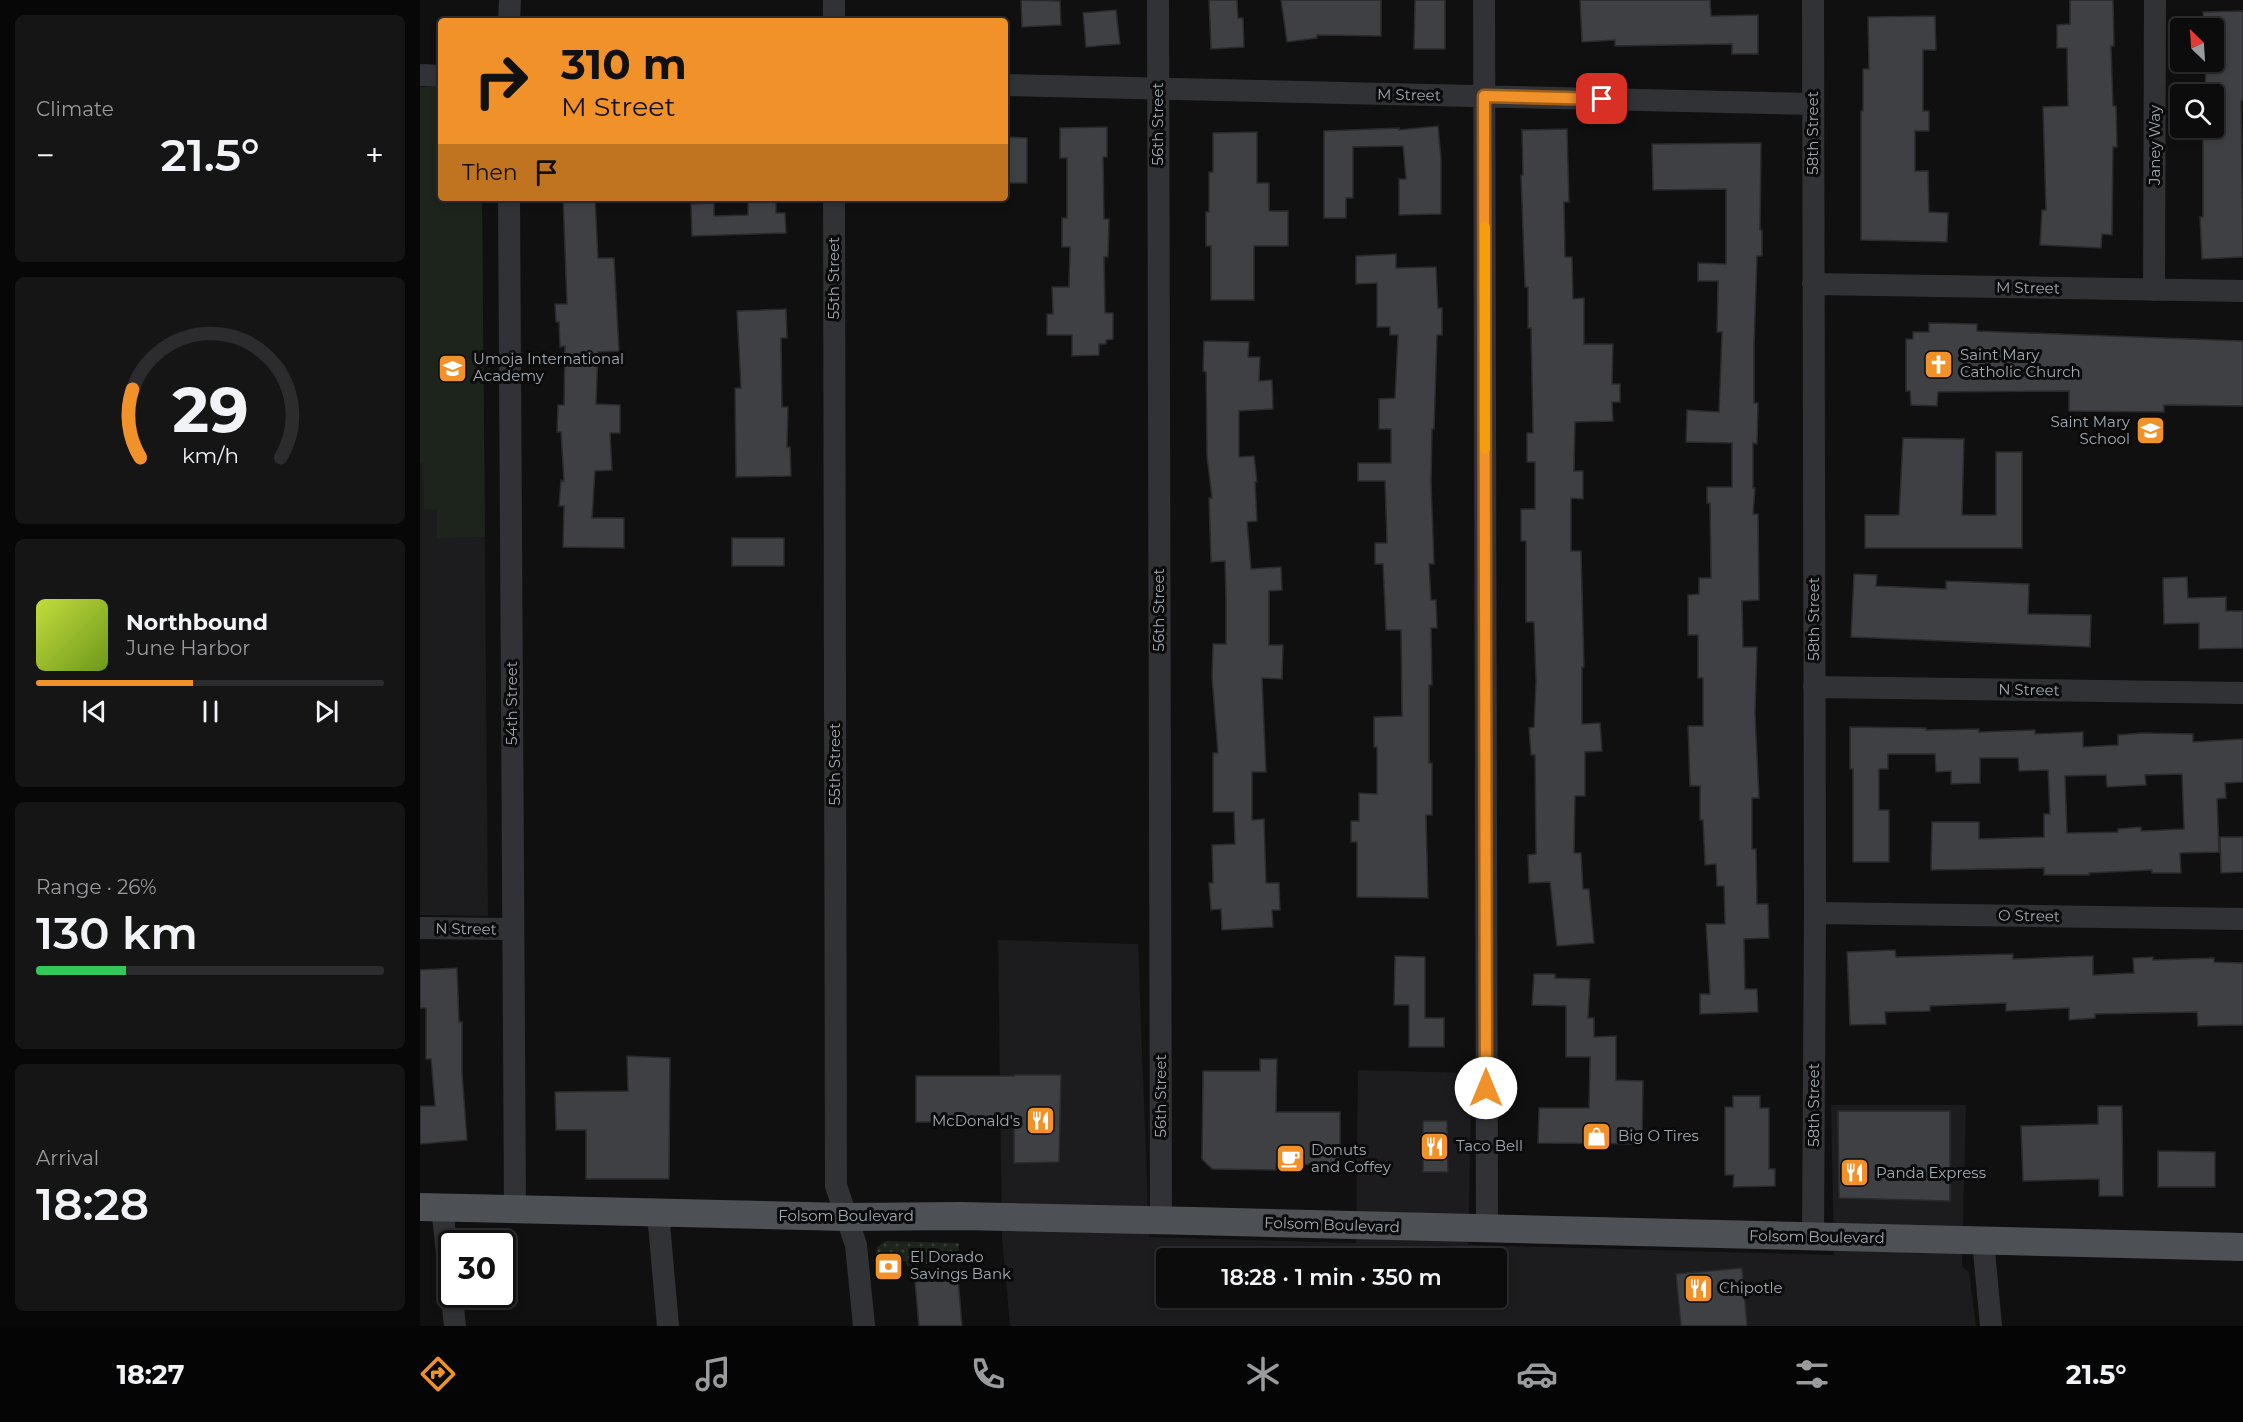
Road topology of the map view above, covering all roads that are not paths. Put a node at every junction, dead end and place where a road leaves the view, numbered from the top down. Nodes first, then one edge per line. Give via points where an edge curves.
1 (510, 0) edge
2 (834, 0) edge
3 (1158, 0) edge
4 (1484, 0) edge
5 (1813, 0) edge
6 (2155, 0) edge
7 (509, 18) edge
8 (834, 18) edge
9 (420, 75) edge
10 (438, 76) edge
11 (1008, 85) edge
12 (1158, 90) junction
13 (1484, 96) junction
14 (1813, 104) junction
15 (509, 201) edge
16 (834, 201) edge
17 (1813, 284) junction
18 (2154, 290) junction
19 (2243, 291) edge
20 (1814, 687) junction
21 (2243, 693) edge
22 (1815, 913) junction
23 (2243, 919) edge
24 (420, 928) edge
25 (513, 929) junction
26 (431, 1207) edge
27 (515, 1208) junction
28 (658, 1213) junction
29 (846, 1216) junction
30 (1161, 1220) junction
31 (1487, 1230) junction
32 (1813, 1237) junction
33 (1983, 1240) junction
34 (2243, 1247) edge
35 (455, 1326) edge
36 (668, 1326) edge
37 (864, 1326) edge
38 (1991, 1326) edge

1 - 7 street
2 - 8 street
3 - 12 street, 56th Street
4 - 13 street
5 - 14 street, 58th Street
6 - 18 street, Janey Way
9 - 10 street
11 - 12 street, M Street
12 - 13 street, M Street
12 - 30 street, 56th Street
13 - 14 street, M Street
13 - 31 street
14 - 17 street, 58th Street
15 - 25 street, 54th Street
16 - 29 street, 55th Street via 836,1186
17 - 18 street, M Street
17 - 20 street, 58th Street
18 - 19 street, M Street
20 - 21 street, N Street
20 - 22 street, 58th Street
22 - 23 street, O Street
22 - 32 street, 58th Street
24 - 25 street, N Street
25 - 27 street, 54th Street
26 - 27 main road, Folsom Boulevard
26 - 35 street
27 - 28 main road, Folsom Boulevard
28 - 29 main road, Folsom Boulevard
28 - 36 street
29 - 30 main road, Folsom Boulevard
29 - 37 street, 55th Street via 856,1245
30 - 31 main road, Folsom Boulevard
31 - 32 main road, Folsom Boulevard
32 - 33 main road, Folsom Boulevard
33 - 34 main road, Folsom Boulevard
33 - 38 street

